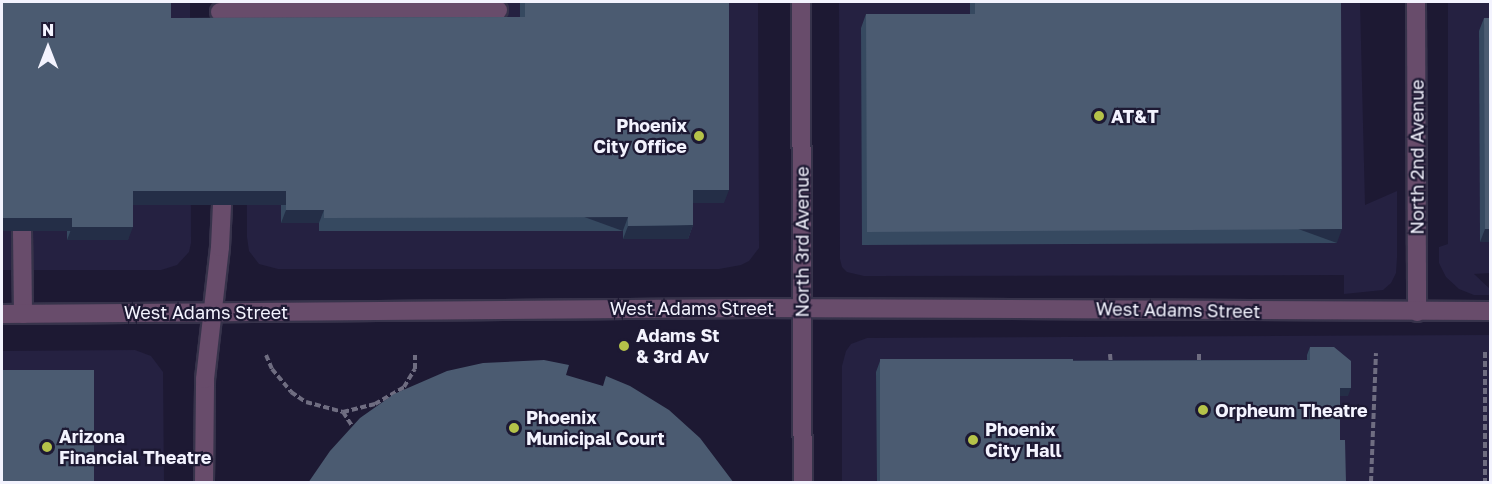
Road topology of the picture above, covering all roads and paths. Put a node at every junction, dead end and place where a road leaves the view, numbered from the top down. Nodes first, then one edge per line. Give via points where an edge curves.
1 (801, 2) edge
2 (1416, 2) edge
3 (220, 7) edge
4 (498, 10) dead end
5 (221, 32) edge
6 (222, 204) edge
7 (22, 231) edge
8 (802, 308) junction
9 (1491, 311) edge
10 (213, 312) junction
11 (1417, 312) junction
12 (2, 314) edge
13 (23, 314) junction
14 (1485, 352) dead end
15 (1376, 353) dead end
16 (1110, 354) dead end
17 (1199, 354) dead end
18 (266, 355) dead end
19 (415, 355) dead end
20 (1111, 369) edge
21 (1199, 369) edge
22 (343, 412) junction
23 (356, 431) edge
24 (204, 483) edge
25 (803, 483) edge
26 (1371, 483) edge
27 (1485, 483) edge

1 - 8 street, North 3rd Avenue
2 - 11 street, North 2nd Avenue
3 - 4 street
3 - 5 street
6 - 10 street
7 - 13 street
8 - 10 street, West Adams Street
8 - 11 street, West Adams Street
8 - 25 street, North 3rd Avenue
9 - 11 street, West Adams Street
10 - 13 street, West Adams Street
10 - 24 street via 205,379
12 - 13 street, West Adams Street
14 - 27 path
15 - 26 path
16 - 20 path
17 - 21 path
18 - 22 path via 291,392 306,402
19 - 22 path via 415,369 404,387 375,404
22 - 23 path

